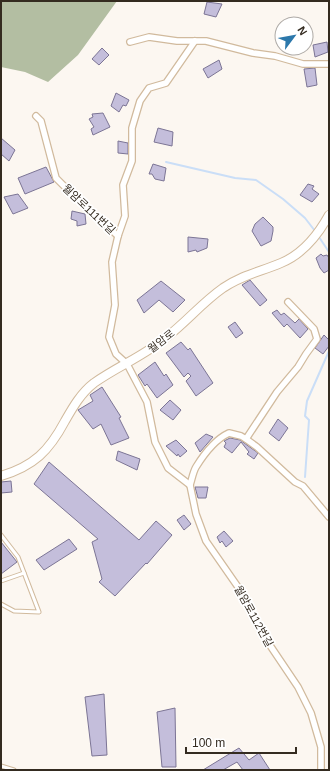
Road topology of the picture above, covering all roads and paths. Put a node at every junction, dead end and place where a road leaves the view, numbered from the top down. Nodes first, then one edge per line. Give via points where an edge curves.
1 (195, 41) junction
2 (130, 42) dead end
3 (329, 64) edge
4 (36, 116) dead end
5 (329, 214) edge
6 (118, 236) junction
7 (288, 302) dead end
8 (127, 364) junction
9 (246, 439) junction
10 (1, 476) edge
11 (190, 485) junction
12 (329, 517) edge
13 (1, 535) edge
14 (24, 573) junction
15 (1, 581) edge
16 (1, 604) edge
17 (1, 766) edge
18 (14, 770) edge
19 (321, 770) edge

1 - 2 street via 150,37
1 - 3 street via 206,41 303,64
1 - 6 street, 월암로111번길 via 166,83 149,88 140,101 132,128 132,161 122,185 125,216
4 - 6 street, 월암로111번길 via 41,121 56,178
5 - 8 street, 월암로 via 312,242 294,256 282,263 248,274 225,287 169,336
6 - 8 street, 월암로111번길 via 112,262 115,305 109,337 116,354
7 - 9 street via 314,330 317,339
8 - 10 street, 월암로 via 87,389 41,456 20,469
8 - 11 street via 147,402 155,442 168,468
9 - 11 street, 월암로112번길 via 229,432 223,436 195,467
9 - 12 street, 월암로112번길 via 295,482 304,486
11 - 19 street, 월암로112번길 via 196,514 206,541 238,586 261,632 298,687 311,713 321,747
13 - 14 lane via 18,557
14 - 15 lane
14 - 16 lane via 39,612 14,611
17 - 18 lane

